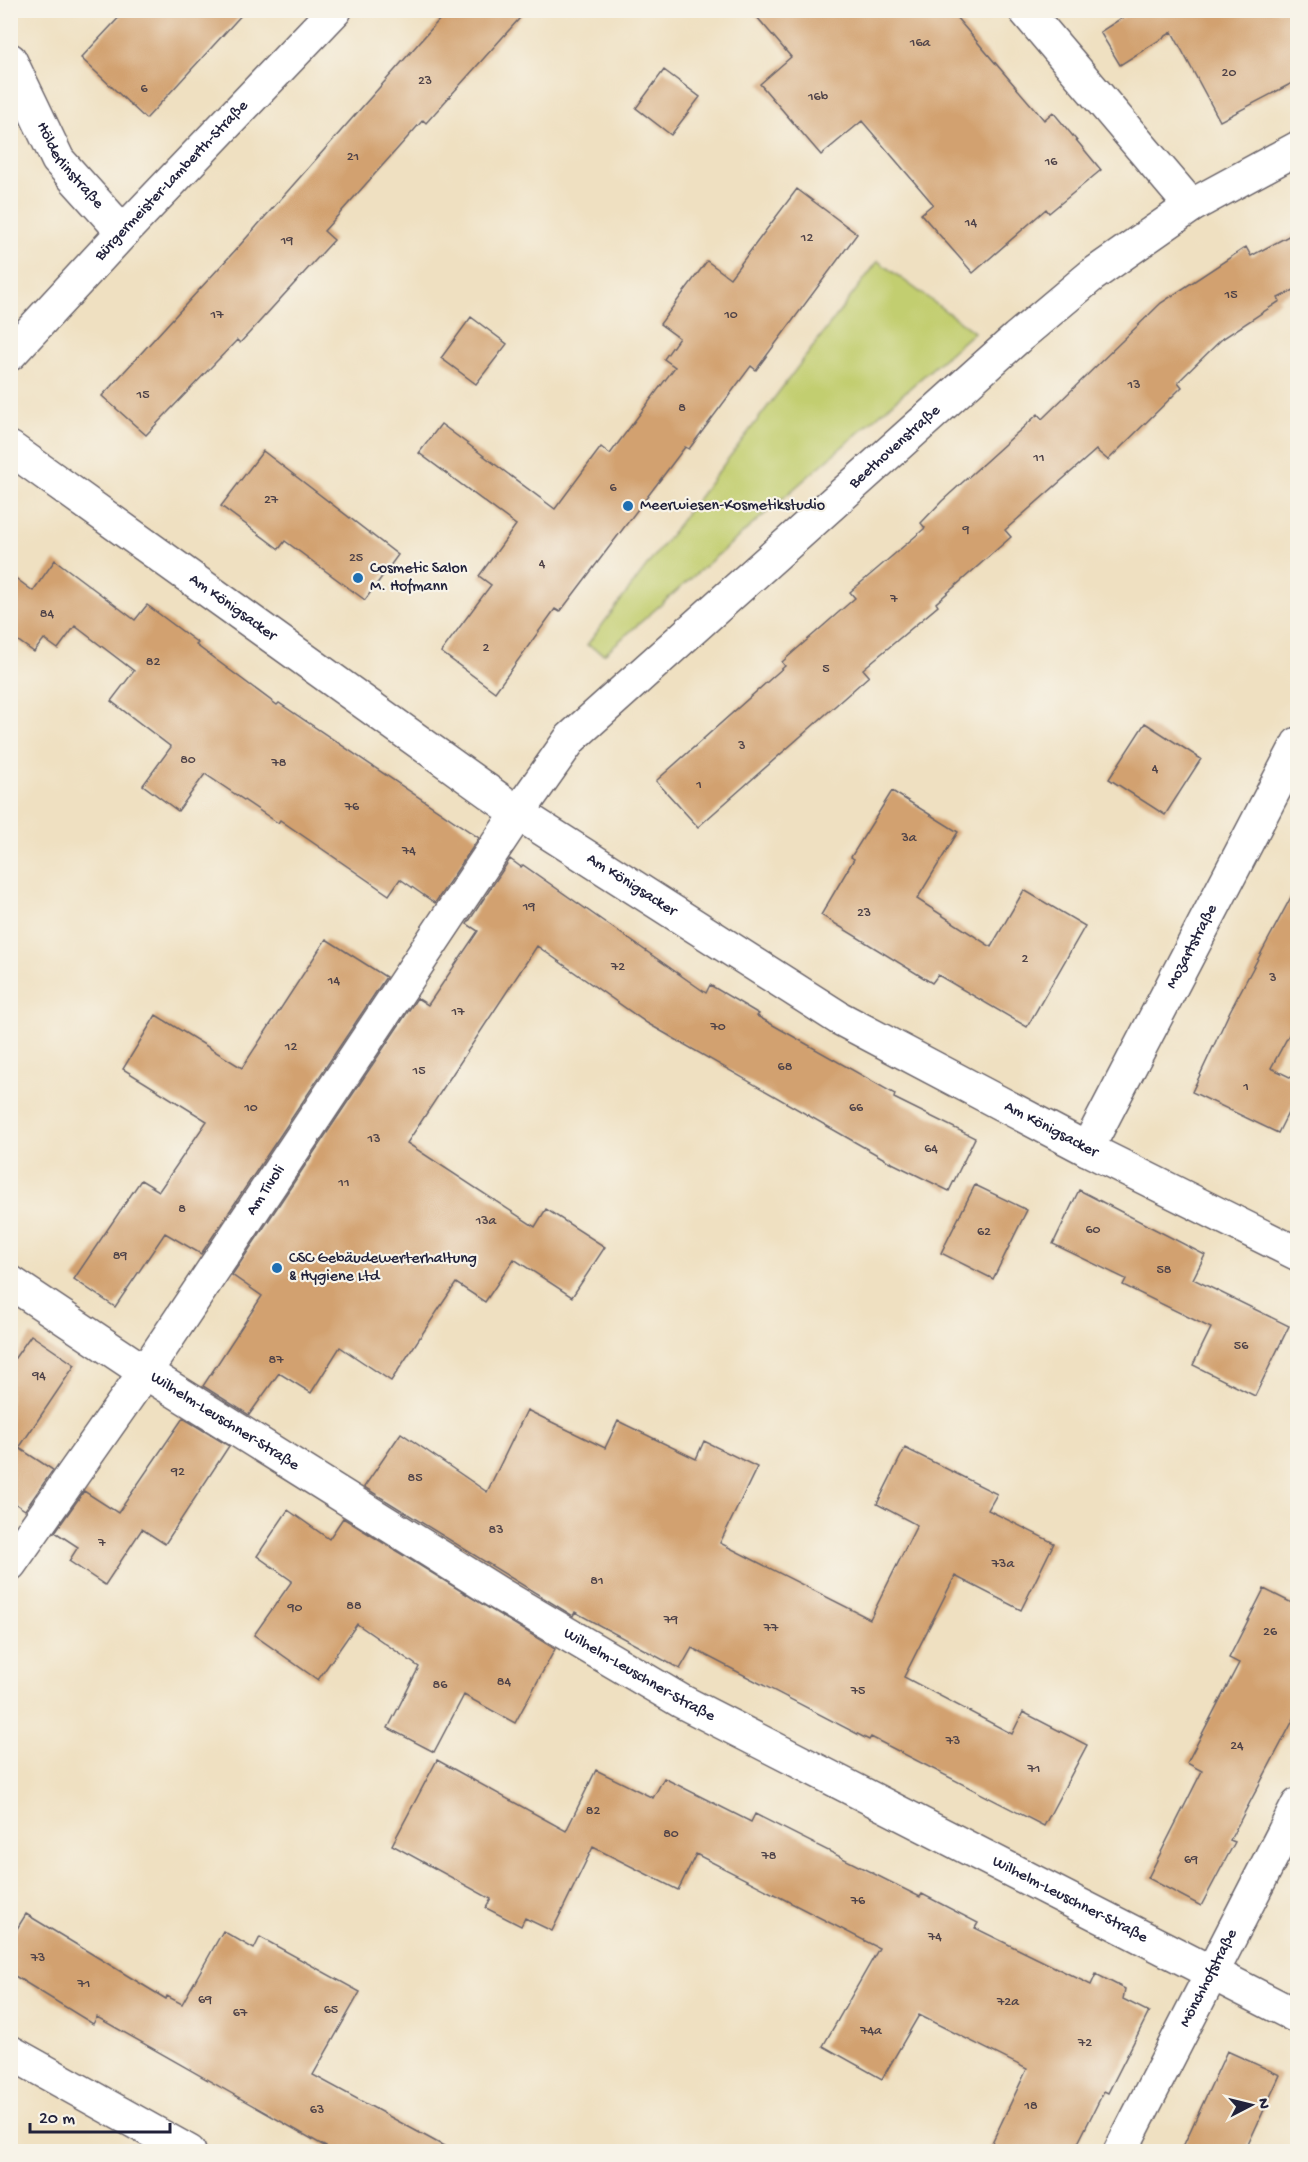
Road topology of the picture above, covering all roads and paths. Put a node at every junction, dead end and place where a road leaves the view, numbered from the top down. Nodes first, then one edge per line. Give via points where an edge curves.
1 (334, 10) edge
2 (1025, 10) edge
3 (10, 60) edge
4 (1298, 148) edge
5 (1191, 206) junction
6 (123, 232) junction
7 (10, 354) edge
8 (10, 448) edge
9 (1298, 744) edge
10 (518, 813) junction
11 (1087, 1149) junction
12 (1298, 1254) edge
13 (10, 1282) edge
14 (145, 1372) junction
15 (10, 1564) edge
16 (1298, 1805) edge
17 (1212, 1974) junction
18 (1298, 2017) edge
19 (10, 2052) edge
20 (189, 2151) edge
21 (1120, 2151) edge

1 - 6 street, Bürgermeister-Lamberth-Straße
2 - 5 street
3 - 6 street, Hölderlinstraße via 58,160
4 - 5 street, Beethovenstraße
5 - 10 street, Beethovenstraße via 1091,276 1017,338 571,738
6 - 7 street, Bürgermeister-Lamberth-Straße
8 - 10 street, Am Königsacker
9 - 11 street, Mozartstraße
10 - 11 street, Am Königsacker via 839,1018
10 - 14 street, Am Tivoli
11 - 12 street, Am Königsacker
13 - 14 street, Wilhelm-Leuschner-Straße
14 - 15 street, Am Tivoli
14 - 17 street, Wilhelm-Leuschner-Straße via 501,1595 681,1701
16 - 17 street, Mönchhofstraße
17 - 18 street, Wilhelm-Leuschner-Straße
17 - 21 street, Mönchhofstraße
19 - 20 street

